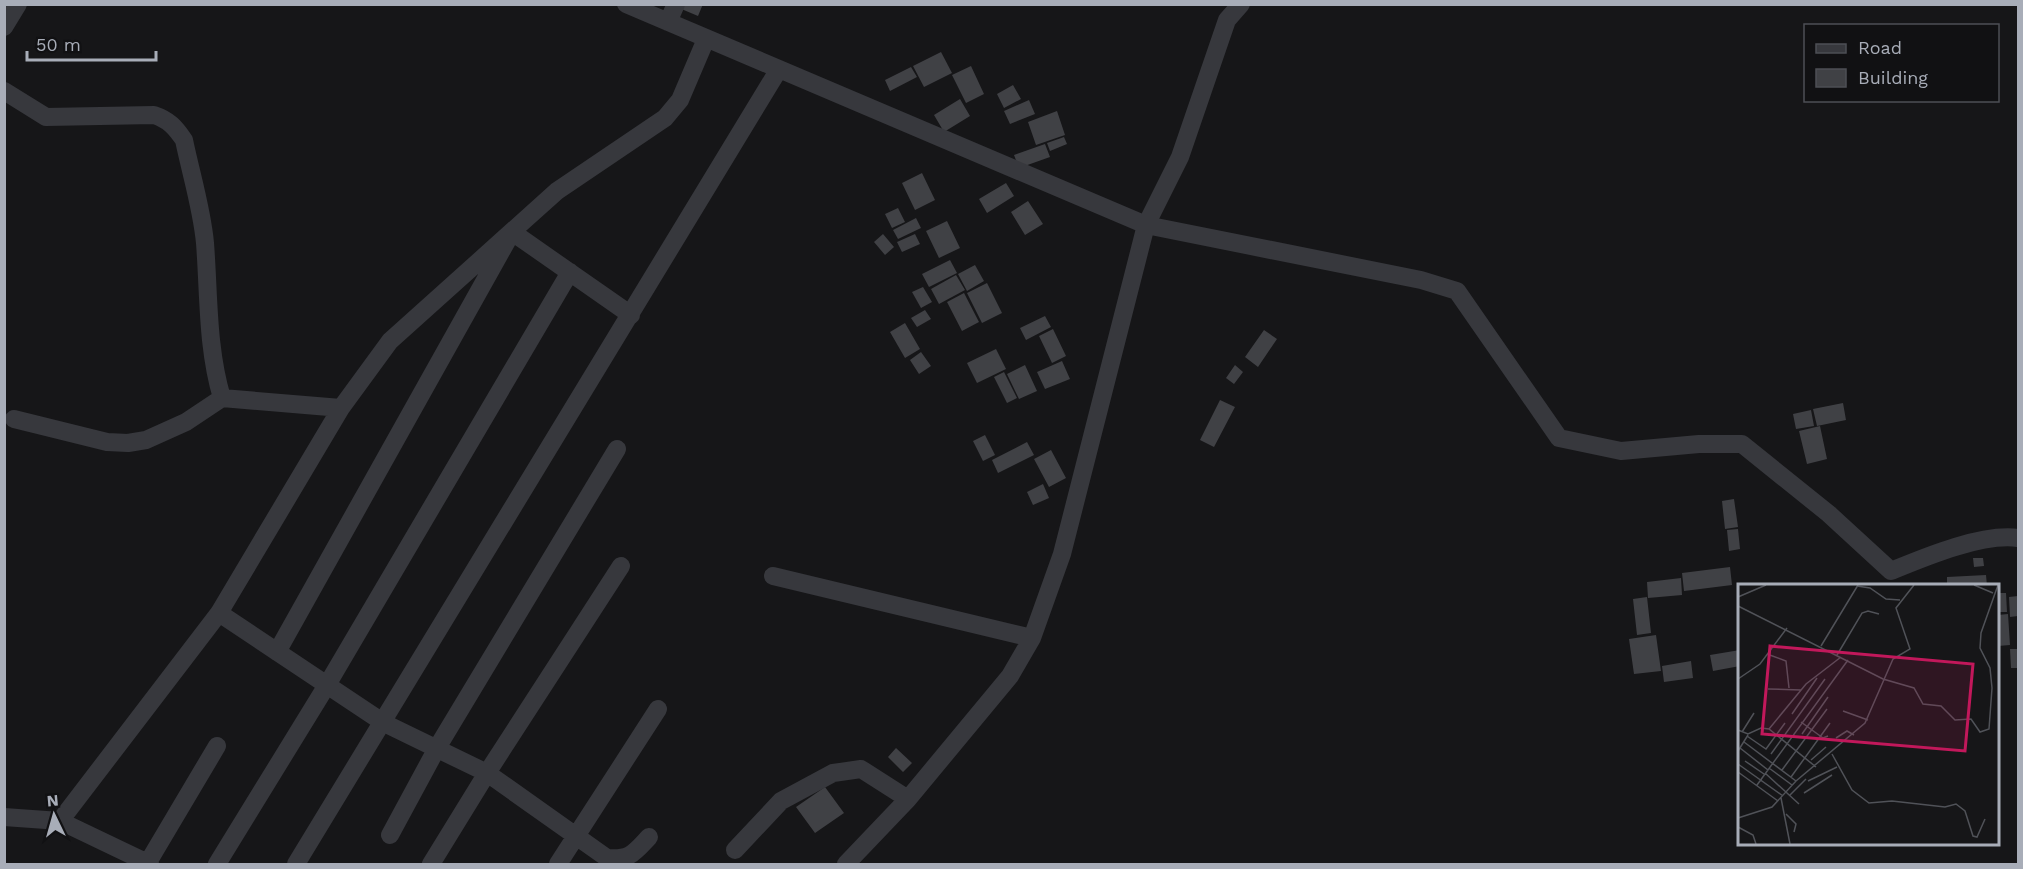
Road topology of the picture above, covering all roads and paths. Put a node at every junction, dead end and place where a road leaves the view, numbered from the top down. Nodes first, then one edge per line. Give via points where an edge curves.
1 (18, 4) edge
2 (626, 4) edge
3 (676, 4) edge
4 (1241, 4) edge
5 (668, 22) junction
6 (4, 27) edge
7 (706, 39) junction
8 (779, 69) junction
9 (4, 92) edge
10 (1146, 225) junction
11 (512, 232) junction
12 (570, 272) junction
13 (631, 315) junction
14 (222, 398) junction
15 (341, 408) junction
16 (14, 419) dead end
17 (617, 449) dead end
18 (2019, 538) edge
19 (621, 566) dead end
20 (773, 576) dead end
21 (219, 613) junction
22 (1032, 638) junction
23 (277, 652) junction
24 (327, 685) junction
25 (658, 709) dead end
26 (384, 723) junction
27 (217, 746) dead end
28 (437, 748) junction
29 (487, 773) junction
30 (908, 799) junction
31 (4, 817) edge
32 (60, 821) junction
33 (576, 835) junction
34 (390, 836) dead end
35 (648, 837) dead end
36 (735, 850) dead end
37 (148, 864) edge
38 (217, 864) edge
39 (296, 864) edge
40 (431, 864) edge
41 (558, 864) edge
42 (846, 864) edge

1 - 6 street
2 - 5 street
3 - 5 street
4 - 10 street via 1227,20 1180,157
5 - 7 street
7 - 8 street
7 - 11 street via 680,100 665,118 558,191
8 - 10 street
8 - 13 street
9 - 14 street via 46,117 154,116 175,126 184,140 204,241 211,346
10 - 18 street via 1421,280 1457,291 1559,438 1621,451 1742,444 1891,570 1947,549 2007,536
10 - 22 street via 1062,554
11 - 12 street
11 - 15 street via 390,341
11 - 23 street
12 - 13 street
12 - 24 street
13 - 26 street
14 - 15 street
14 - 16 street via 176,426 146,440 128,443 107,442
15 - 21 street
17 - 28 street
19 - 29 street
20 - 22 street
21 - 23 street
21 - 32 street
22 - 30 street via 1010,676
23 - 24 street
24 - 26 street
24 - 38 street
25 - 33 street
26 - 28 street
26 - 39 street
27 - 37 street
28 - 29 street
28 - 34 street
29 - 33 street
29 - 40 street
30 - 36 street via 861,769 833,772 781,801
30 - 42 street
31 - 32 street
32 - 37 street
33 - 35 street via 607,858 618,859 632,855
33 - 41 street

